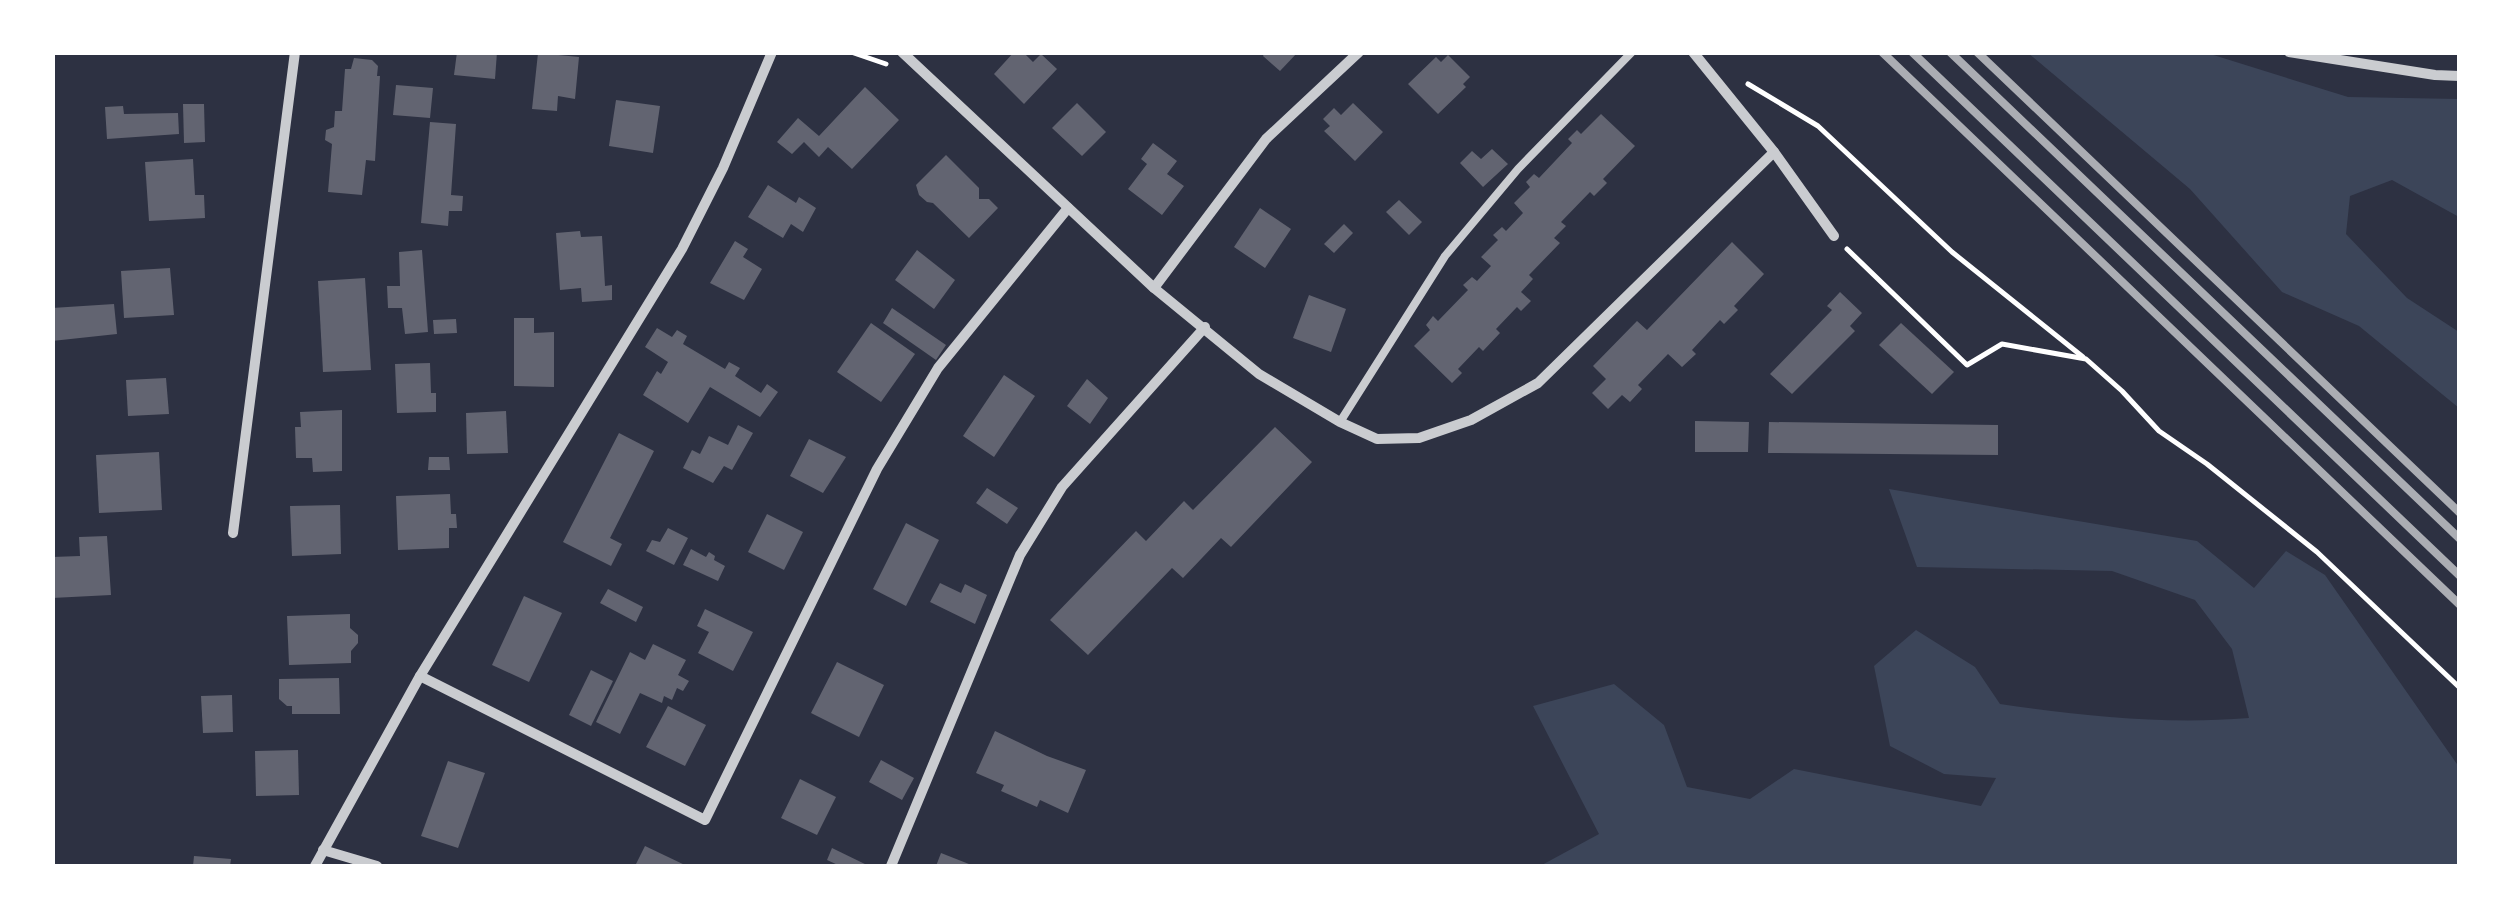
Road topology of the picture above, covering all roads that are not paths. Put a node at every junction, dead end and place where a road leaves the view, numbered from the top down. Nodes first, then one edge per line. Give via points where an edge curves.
1 (295, 52) edge
2 (772, 52) edge
3 (902, 52) edge
4 (1360, 52) edge
5 (1632, 52) edge
6 (1693, 52) edge
7 (2289, 52) edge
8 (2460, 76) edge
9 (1774, 152) junction
10 (1068, 208) junction
11 (1834, 236) road end
12 (1154, 288) junction
13 (1205, 328) junction
14 (1340, 422) junction
15 (233, 533) dead end
16 (420, 676) junction
17 (324, 850) junction
18 (315, 866) edge
19 (377, 866) edge
20 (891, 866) edge

1 - 15 street
2 - 16 street via 682,249
3 - 10 street
4 - 12 street via 1266,139
5 - 14 lane via 1445,256
6 - 9 street
7 - 8 street
9 - 11 street
9 - 14 street via 1538,383 1471,420 1420,438 1377,439
10 - 12 street
10 - 16 street via 938,368 876,469 705,820
12 - 13 street
13 - 14 street via 1260,374
13 - 20 street via 1062,487 1020,555
16 - 17 street
17 - 18 street
17 - 19 street

